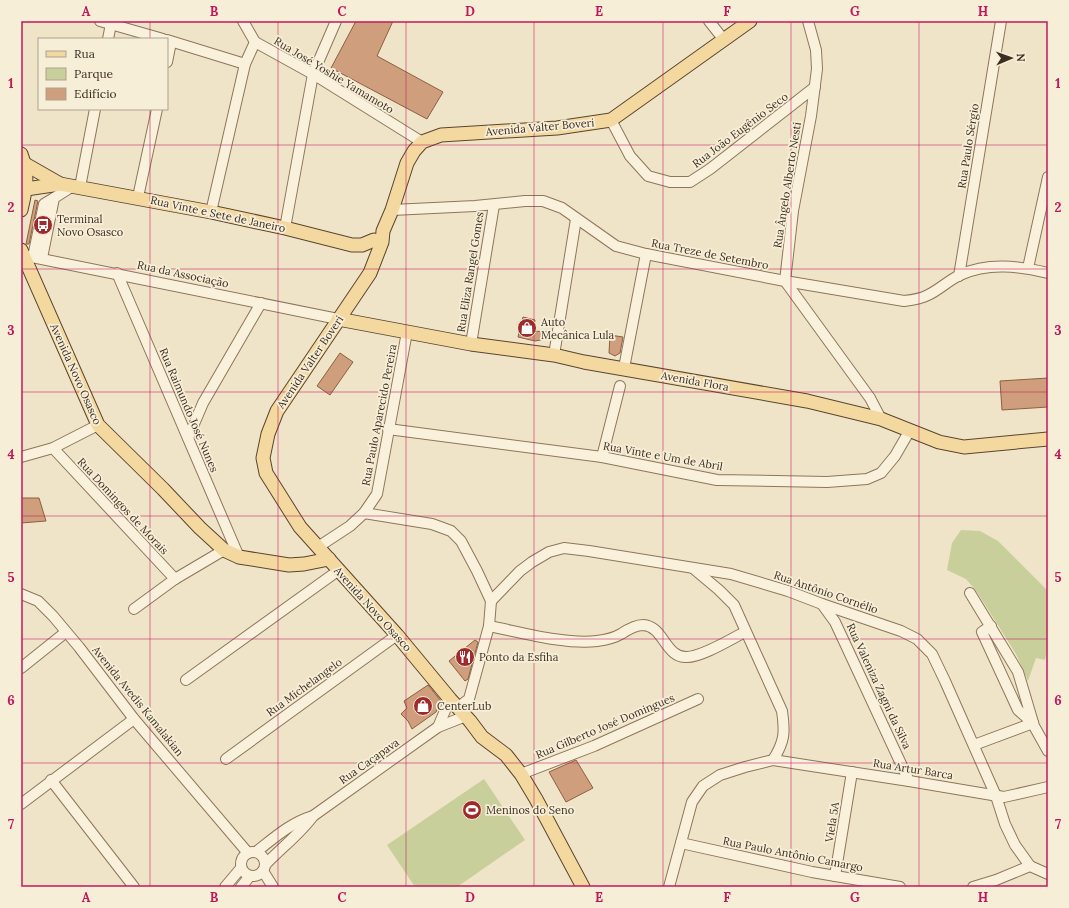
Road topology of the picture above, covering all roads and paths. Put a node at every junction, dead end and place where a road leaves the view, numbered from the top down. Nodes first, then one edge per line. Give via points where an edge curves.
1 (100, 21) edge
2 (243, 21) edge
3 (336, 21) edge
4 (709, 21) edge
5 (750, 21) edge
6 (808, 21) edge
7 (1001, 21) edge
8 (111, 24) junction
9 (108, 38) edge
10 (160, 38) edge
11 (168, 40) edge
12 (724, 40) junction
13 (255, 42) junction
14 (245, 64) junction
15 (313, 74) junction
16 (815, 87) junction
17 (95, 110) edge
18 (157, 110) edge
19 (611, 120) junction
20 (422, 142) junction
21 (22, 160) edge
22 (1048, 178) edge
23 (71, 186) junction
24 (26, 189) junction
25 (138, 197) junction
26 (494, 205) junction
27 (21, 210) edge
28 (392, 210) junction
29 (211, 212) junction
30 (576, 219) junction
31 (285, 228) junction
32 (378, 236) junction
33 (352, 245) junction
34 (646, 254) junction
35 (29, 255) edge
36 (366, 259) junction
37 (1028, 268) junction
38 (117, 273) junction
39 (370, 273) junction
40 (1048, 273) edge
41 (959, 276) junction
42 (785, 281) junction
43 (358, 290) junction
44 (261, 303) junction
45 (338, 319) junction
46 (407, 332) junction
47 (471, 344) junction
48 (554, 355) junction
49 (624, 368) junction
50 (620, 386) dead end
51 (881, 420) junction
52 (98, 425) junction
53 (388, 429) junction
54 (910, 430) junction
55 (188, 438) junction
56 (1048, 439) edge
57 (54, 448) junction
58 (22, 454) edge
59 (602, 457) junction
60 (364, 513) junction
61 (318, 547) junction
62 (224, 550) junction
63 (239, 557) junction
64 (329, 559) junction
65 (693, 568) junction
66 (339, 570) junction
67 (175, 579) junction
68 (970, 593) dead end
69 (21, 594) edge
70 (491, 600) junction
71 (822, 604) junction
72 (134, 609) dead end
73 (489, 626) junction
74 (991, 626) junction
75 (66, 632) junction
76 (745, 632) junction
77 (397, 635) junction
78 (21, 668) edge
79 (186, 680) dead end
80 (698, 700) dead end
81 (458, 708) junction
82 (134, 719) junction
83 (1033, 723) junction
84 (438, 727) junction
85 (974, 745) junction
86 (1048, 751) edge
87 (226, 759) dead end
88 (773, 760) junction
89 (852, 772) junction
90 (521, 774) junction
91 (51, 780) junction
92 (910, 781) junction
93 (1048, 787) edge
94 (996, 796) junction
95 (21, 804) edge
96 (313, 816) junction
97 (273, 839) junction
98 (681, 843) junction
99 (281, 848) junction
100 (249, 854) junction
101 (1030, 866) junction
102 (241, 868) junction
103 (259, 872) junction
104 (1048, 874) edge
105 (835, 876) junction
106 (272, 886) edge
107 (134, 887) edge
108 (225, 887) edge
109 (241, 887) edge
110 (583, 887) edge
111 (669, 887) edge
112 (900, 887) edge
113 (973, 887) edge

1 - 8 street
2 - 13 street
3 - 15 street
4 - 12 street
5 - 12 main road, Avenida Valter Boveri
6 - 16 street, Rua Ângelo Alberto Nesti via 816,50
7 - 41 street, Rua Paulo Sérgio
8 - 9 street
8 - 10 street
11 - 14 street
12 - 19 main road, Avenida Valter Boveri
13 - 14 street
13 - 15 street, Rua José Yoshie Yamamoto
14 - 29 street
15 - 20 street, Rua José Yoshie Yamamoto
15 - 31 street
16 - 19 street, Rua João Eugênio Seco via 690,182 670,182 648,176 630,156
16 - 42 street, Rua Ângelo Alberto Nesti via 793,212
17 - 23 street
18 - 25 street
19 - 20 main road, Avenida Valter Boveri via 558,128 446,134
20 - 28 main road, Avenida Valter Boveri via 407,163
21 - 23 main road, Rua Vinte e Sete de Janeiro
21 - 24 main road
22 - 37 street
23 - 24 main road, Rua Vinte e Sete de Janeiro
23 - 25 main road, Rua Vinte e Sete de Janeiro
23 - 35 street via 44,204
24 - 27 main road
25 - 29 main road, Rua Vinte e Sete de Janeiro
26 - 28 street, Rua Treze de Setembro
26 - 30 street, Rua Treze de Setembro via 543,201 562,208
26 - 47 street, Rua Eliza Rangel Gomes
28 - 32 main road, Avenida Valter Boveri
29 - 31 main road, Rua Vinte e Sete de Janeiro
30 - 34 street, Rua Treze de Setembro via 616,246
30 - 48 street
31 - 33 main road, Rua Vinte e Sete de Janeiro
32 - 33 main road, Rua Vinte e Sete de Janeiro via 362,245
32 - 36 main road, Avenida Valter Boveri
32 - 39 main road, Avenida Valter Boveri via 382,242
33 - 36 main road
34 - 42 street, Rua Treze de Setembro
34 - 49 street
35 - 38 street, Rua da Associação
35 - 52 main road, Avenida Novo Osasco
36 - 39 main road
36 - 43 main road, Avenida Valter Boveri
37 - 40 street, Rua Treze de Setembro
37 - 41 street, Rua Treze de Setembro via 990,267
38 - 44 street, Rua da Associação
38 - 55 street, Rua Raimundo José Nunes
39 - 43 main road, Avenida Valter Boveri
41 - 42 street, Rua Treze de Setembro via 929,295 917,300 904,301
42 - 51 street via 870,398
43 - 45 main road, Avenida Valter Boveri
44 - 45 street, Rua da Associação
44 - 55 street via 203,403
45 - 46 main road, Avenida Flora
45 - 61 main road, Avenida Valter Boveri via 277,411 268,434 263,458 266,472 300,527
46 - 47 main road, Avenida Flora
46 - 53 street, Rua Paulo Aparecido Pereira
47 - 48 main road, Avenida Flora
48 - 49 main road, Avenida Flora
49 - 51 main road, Avenida Flora via 807,401
50 - 59 street
51 - 54 main road, Avenida Flora
52 - 57 street
52 - 62 main road, Avenida Novo Osasco
53 - 59 street, Rua Vinte e Um de Abril
53 - 60 street, Rua Paulo Aparecido Pereira via 377,494
54 - 56 main road, Avenida Flora via 939,442 964,447
54 - 59 street, Rua Vinte e Um de Abril via 882,473 867,479 827,482 717,480
55 - 63 street, Rua Raimundo José Nunes
57 - 58 street
57 - 67 street, Rua Domingos de Morais
60 - 61 street, Rua Paulo Aparecido Pereira via 350,526
60 - 70 street via 432,524 451,531 461,541
61 - 64 main road, Avenida Valter Boveri
62 - 63 main road, Avenida Novo Osasco
62 - 67 street
63 - 64 main road, Avenida Novo Osasco via 289,564
64 - 66 main road, Avenida Novo Osasco
65 - 70 street, Rua Antônio Cornélio via 564,548 549,552 532,562
65 - 71 street, Rua Antônio Cornélio via 731,574
65 - 76 street via 734,605
66 - 77 main road, Avenida Novo Osasco
66 - 79 street
67 - 72 street
68 - 74 street
69 - 75 street, Avenida Avedis Kamalakian via 38,601
70 - 73 street
71 - 85 street, Rua Antônio Cornélio via 917,639 932,654
71 - 92 street, Rua Valeniza Zagni da Silva via 838,628
73 - 76 street via 564,640 591,642 602,641 641,625 648,626 656,630 672,652 688,658
73 - 81 street via 469,699
74 - 83 street via 1018,672
74 - 83 street via 982,632 1018,710
75 - 78 street
75 - 82 street, Avenida Avedis Kamalakian
76 - 88 street via 782,711 783,737 781,747
77 - 81 main road, Avenida Novo Osasco
77 - 87 street, Rua Michelangelo
80 - 90 street, Rua Gilberto José Domingues via 594,746
81 - 84 street
81 - 84 street, Rua Caçapava
81 - 90 main road, Avenida Novo Osasco via 482,737 506,755
82 - 91 street
82 - 100 street, Avenida Avedis Kamalakian
83 - 85 street
83 - 86 street
84 - 96 street, Rua Caçapava
85 - 94 street, Rua Antônio Cornélio
88 - 89 street, Rua Artur Barca
88 - 98 street via 720,775 703,786 692,802
89 - 92 street, Rua Artur Barca
89 - 105 street, Viela 5A
90 - 110 main road, Avenida Novo Osasco
91 - 95 street
91 - 107 street
92 - 94 street, Rua Artur Barca
93 - 94 street, Rua Artur Barca via 1004,797
94 - 101 street, Rua Antônio Cornélio via 1015,845
96 - 97 street, Rua Caçapava via 299,820
96 - 99 street, Rua Caçapava via 306,826
97 - 99 street
97 - 100 street, Rua Caçapava
98 - 105 street, Rua Paulo Antônio Camargo
98 - 111 street
99 - 103 street, Rua Caçapava
100 - 102 street via 241,862
100 - 103 street, Avenida Avedis Kamalakian via 263,857
101 - 104 street
101 - 113 street
102 - 103 street via 243,872
102 - 108 street
103 - 106 street
103 - 109 street, Rua Caçapava
105 - 112 street, Rua Paulo Antônio Camargo

